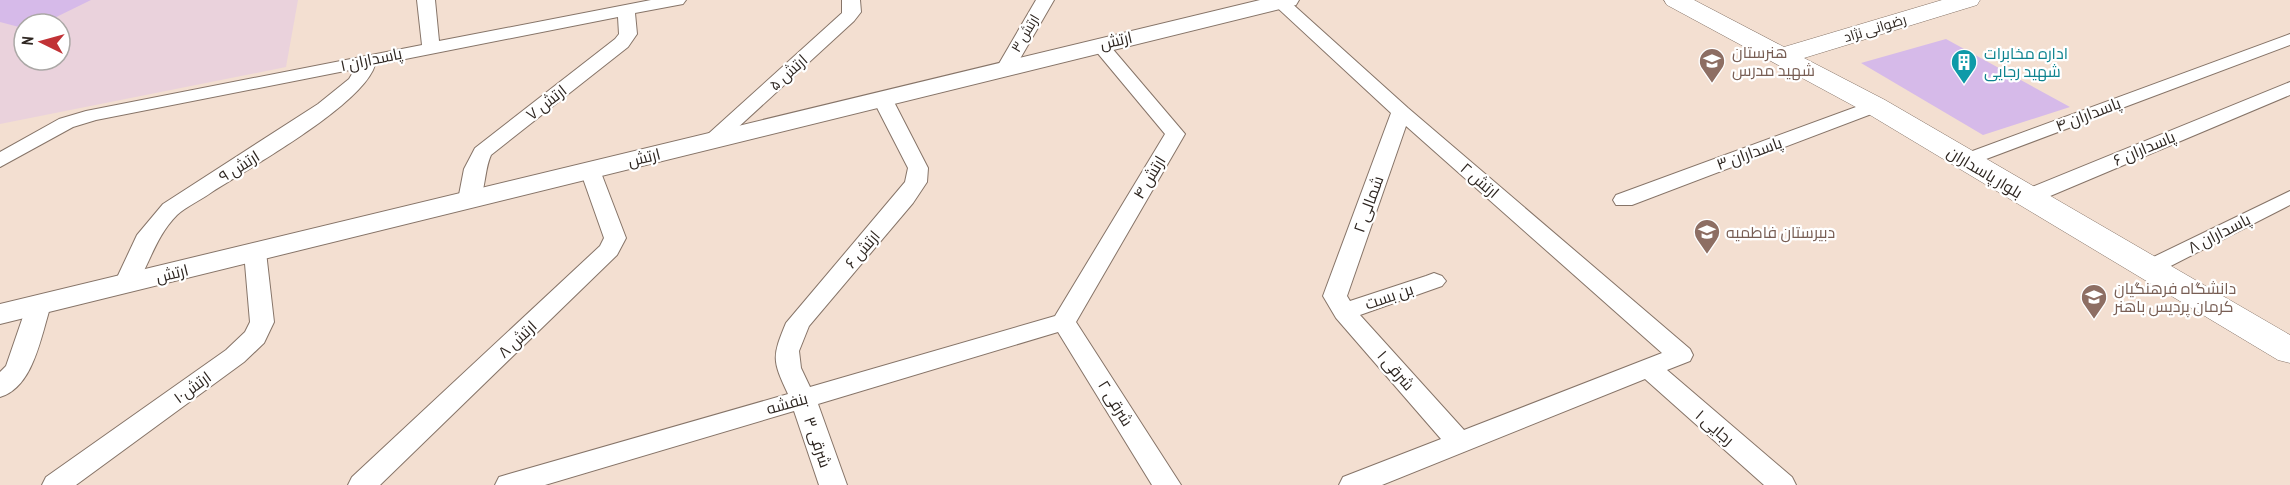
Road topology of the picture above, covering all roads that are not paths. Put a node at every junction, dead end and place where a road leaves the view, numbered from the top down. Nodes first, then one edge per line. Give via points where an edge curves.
1 (426, 0) edge
2 (677, 0) edge
3 (851, 0) edge
4 (1045, 0) edge
5 (1676, 0) edge
6 (1968, 0) edge
7 (1282, 1) edge
8 (626, 10) junction
9 (2290, 39) edge
10 (1099, 44) junction
11 (431, 47) junction
12 (1783, 56) junction
13 (367, 60) junction
14 (1006, 67) junction
15 (2290, 87) edge
16 (882, 98) junction
17 (1875, 106) junction
18 (1401, 112) junction
19 (714, 139) junction
20 (1966, 160) junction
21 (0, 161) edge
22 (590, 170) junction
23 (2028, 197) junction
24 (2290, 197) edge
25 (469, 200) junction
26 (1624, 200) dead end
27 (255, 252) junction
28 (2149, 268) junction
29 (1434, 281) dead end
30 (126, 284) junction
31 (1340, 304) junction
32 (39, 305) junction
33 (0, 314) edge
34 (1064, 322) junction
35 (2284, 342) edge
36 (1649, 369) junction
37 (2290, 372) edge
38 (0, 388) edge
39 (803, 399) junction
40 (1459, 442) junction
41 (1393, 478) edge
42 (56, 485) edge
43 (362, 485) edge
44 (509, 485) edge
45 (833, 485) edge
46 (1167, 485) edge
47 (1353, 485) edge
48 (1782, 485) edge

1 - 11 street
2 - 8 street, پاسداران ۱
3 - 19 street, ارتش ۵ via 852,12 848,17
4 - 14 street, ارتش ۳
5 - 12 main road, بلوار پاسداران
6 - 12 main road, رضوانی نژاد
7 - 10 street, ارتش
7 - 18 street, ارتش ۲
8 - 11 street, پاسداران ۱
8 - 25 street, ارتش ۷ via 628,34 622,43 482,152 474,169
9 - 20 street, پاسداران ۴
10 - 14 street, ارتش
10 - 34 street, ارتش ۴ via 1175,134
11 - 13 street, پاسداران ۱
12 - 17 main road, بلوار پاسداران
13 - 21 street, پاسداران ۱ via 93,115 66,123
13 - 30 street, ارتش ۹ via 356,83 325,108 171,209 148,235
14 - 16 street, ارتش
15 - 23 street, پاسداران ۶
16 - 19 street, ارتش
16 - 39 street, ارتش ۶ via 918,168 916,182 798,323 787,351 788,368
17 - 20 main road, بلوار پاسداران
17 - 26 street, پاسداران ۳
18 - 31 street, شمالی ۲
18 - 36 street, ارتش ۲ via 1681,355
19 - 22 street, ارتش
20 - 23 main road, بلوار پاسداران
22 - 25 street, ارتش
22 - 43 street, ارتش ۸ via 615,238 609,250
23 - 28 main road, بلوار پاسداران
24 - 28 street, پاسداران ۸
25 - 27 street, ارتش
27 - 30 street, ارتش
27 - 42 street, ارتش۱۰ via 262,322 255,337 235,356
28 - 35 main road, بلوار پاسداران
29 - 31 street, بن بست
30 - 32 street, ارتش
31 - 40 street, شرقی ۱
32 - 33 street, ارتش
32 - 38 street via 17,370
34 - 39 street, بنفشه
34 - 46 street, شرقی ۲
35 - 37 main road
36 - 40 street
36 - 48 street, رجایی ۱
39 - 44 street, بنفشه
39 - 45 street, شرقی ۳
40 - 41 street
41 - 47 street

